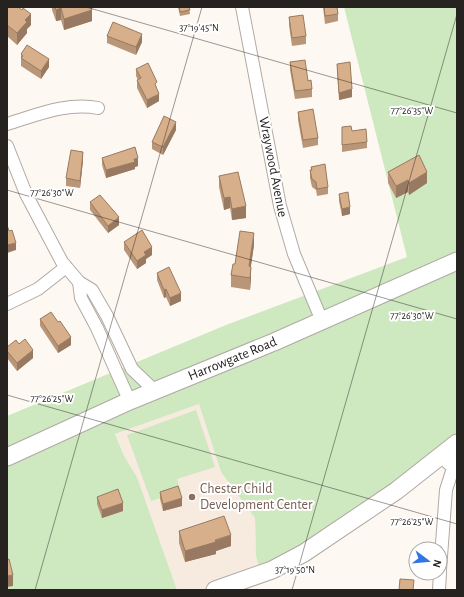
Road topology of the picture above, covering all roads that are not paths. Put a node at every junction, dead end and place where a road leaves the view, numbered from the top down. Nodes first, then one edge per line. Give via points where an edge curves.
1 (242, 7) edge
2 (98, 108) dead end
3 (7, 124) edge
4 (7, 146) edge
5 (457, 261) edge
6 (66, 267) junction
7 (79, 282) junction
8 (7, 304) edge
9 (322, 321) junction
10 (155, 391) junction
11 (130, 402) junction
12 (457, 443) edge
13 (7, 457) edge
14 (451, 463) edge
15 (442, 541) edge
16 (215, 590) edge

1 - 9 street, Wraywood Avenue via 280,206 294,254
2 - 3 street via 86,106 58,109
4 - 6 street via 41,224
5 - 9 main road, Harrowgate Road
6 - 7 street
6 - 8 street via 38,289
7 - 10 street via 92,290 132,369
7 - 11 street via 80,298 97,328
9 - 10 main road, Harrowgate Road
10 - 11 main road, Harrowgate Road
11 - 13 main road, Harrowgate Road
12 - 14 main road
14 - 15 street
14 - 16 main road via 390,495 304,553 272,570

